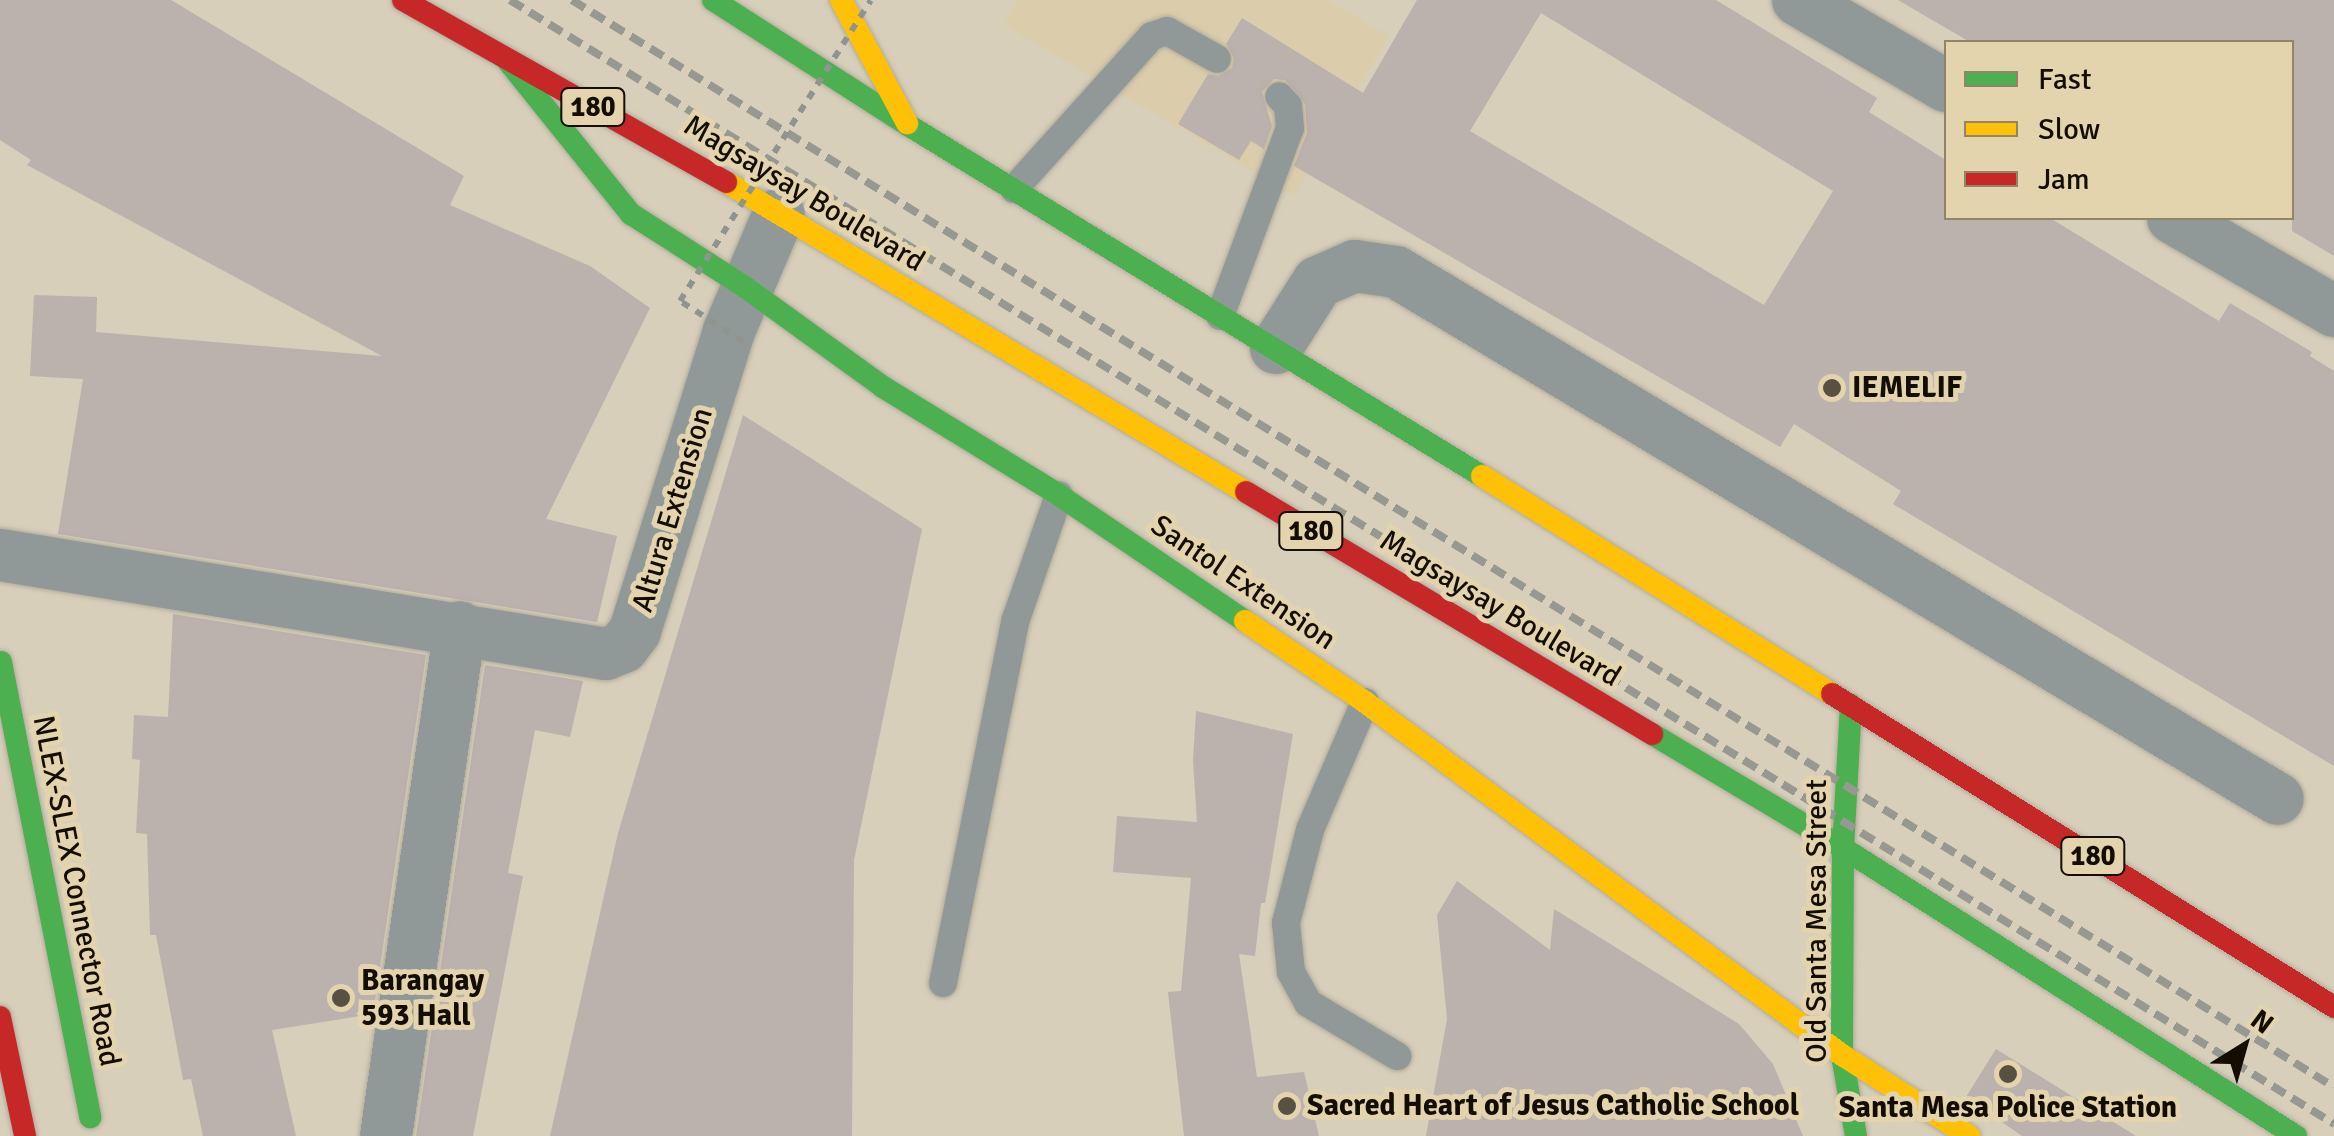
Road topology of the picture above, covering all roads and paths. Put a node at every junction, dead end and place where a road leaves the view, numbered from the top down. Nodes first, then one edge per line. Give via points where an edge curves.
1 (403, 0) edge
2 (713, 0) edge
3 (841, 0) edge
4 (871, 0) edge
5 (1798, 0) edge
6 (507, 60) junction
7 (1217, 60) dead end
8 (1944, 85) edge
9 (1278, 96) dead end
10 (908, 125) junction
11 (1014, 189) junction
12 (779, 214) junction
13 (2176, 220) edge
14 (746, 287) junction
15 (2334, 311) edge
16 (1220, 316) junction
17 (743, 341) dead end
18 (1276, 348) junction
19 (1059, 494) junction
20 (0, 556) edge
21 (460, 627) junction
22 (0, 660) edge
23 (1366, 702) junction
24 (1851, 705) junction
25 (0, 746) edge
26 (2278, 798) dead end
27 (1843, 848) junction
28 (943, 984) dead end
29 (2334, 1007) edge
30 (0, 1017) edge
31 (1842, 1055) junction
32 (1397, 1056) dead end
33 (24, 1136) edge
34 (94, 1136) edge
35 (110, 1136) edge
36 (386, 1136) edge
37 (1856, 1136) edge
38 (1969, 1136) edge
39 (2296, 1136) edge

1 - 6 main road, Magsaysay Boulevard / 180
2 - 10 main road, 180
3 - 10 main road
4 - 17 path, bridge via 680,300
5 - 8 street
6 - 12 main road, Magsaysay Boulevard / 180
6 - 14 main road, Santol Extension via 631,214
7 - 11 lane via 1167,31 1152,36
9 - 16 lane via 1288,106 1290,128
10 - 11 main road, 180
11 - 16 main road, 180
12 - 14 street, Altura Extension
12 - 27 main road, Magsaysay Boulevard / 180
13 - 15 street
14 - 19 main road, Santol Extension via 884,387
14 - 21 street, Altura Extension via 635,631 624,646 606,654
16 - 18 main road, 180
18 - 24 main road, 180
18 - 26 street via 1318,282 1355,266 1396,272
19 - 23 main road, Santol Extension
19 - 28 lane via 1016,618
20 - 21 street, Altura Extension
21 - 36 street
22 - 34 main road, NLEX-SLEX Connector Road, bridge
23 - 31 main road, Santol Extension
23 - 32 lane via 1310,830 1286,923 1290,972 1308,1003
24 - 27 main road, Old Santa Mesa Street
24 - 29 main road, 180
25 - 35 lane
27 - 31 main road, Old Santa Mesa Street
27 - 39 main road, Magsaysay Boulevard / 180
30 - 33 main road
31 - 37 main road, Old Santa Mesa Street
31 - 38 main road, Santol Extension

